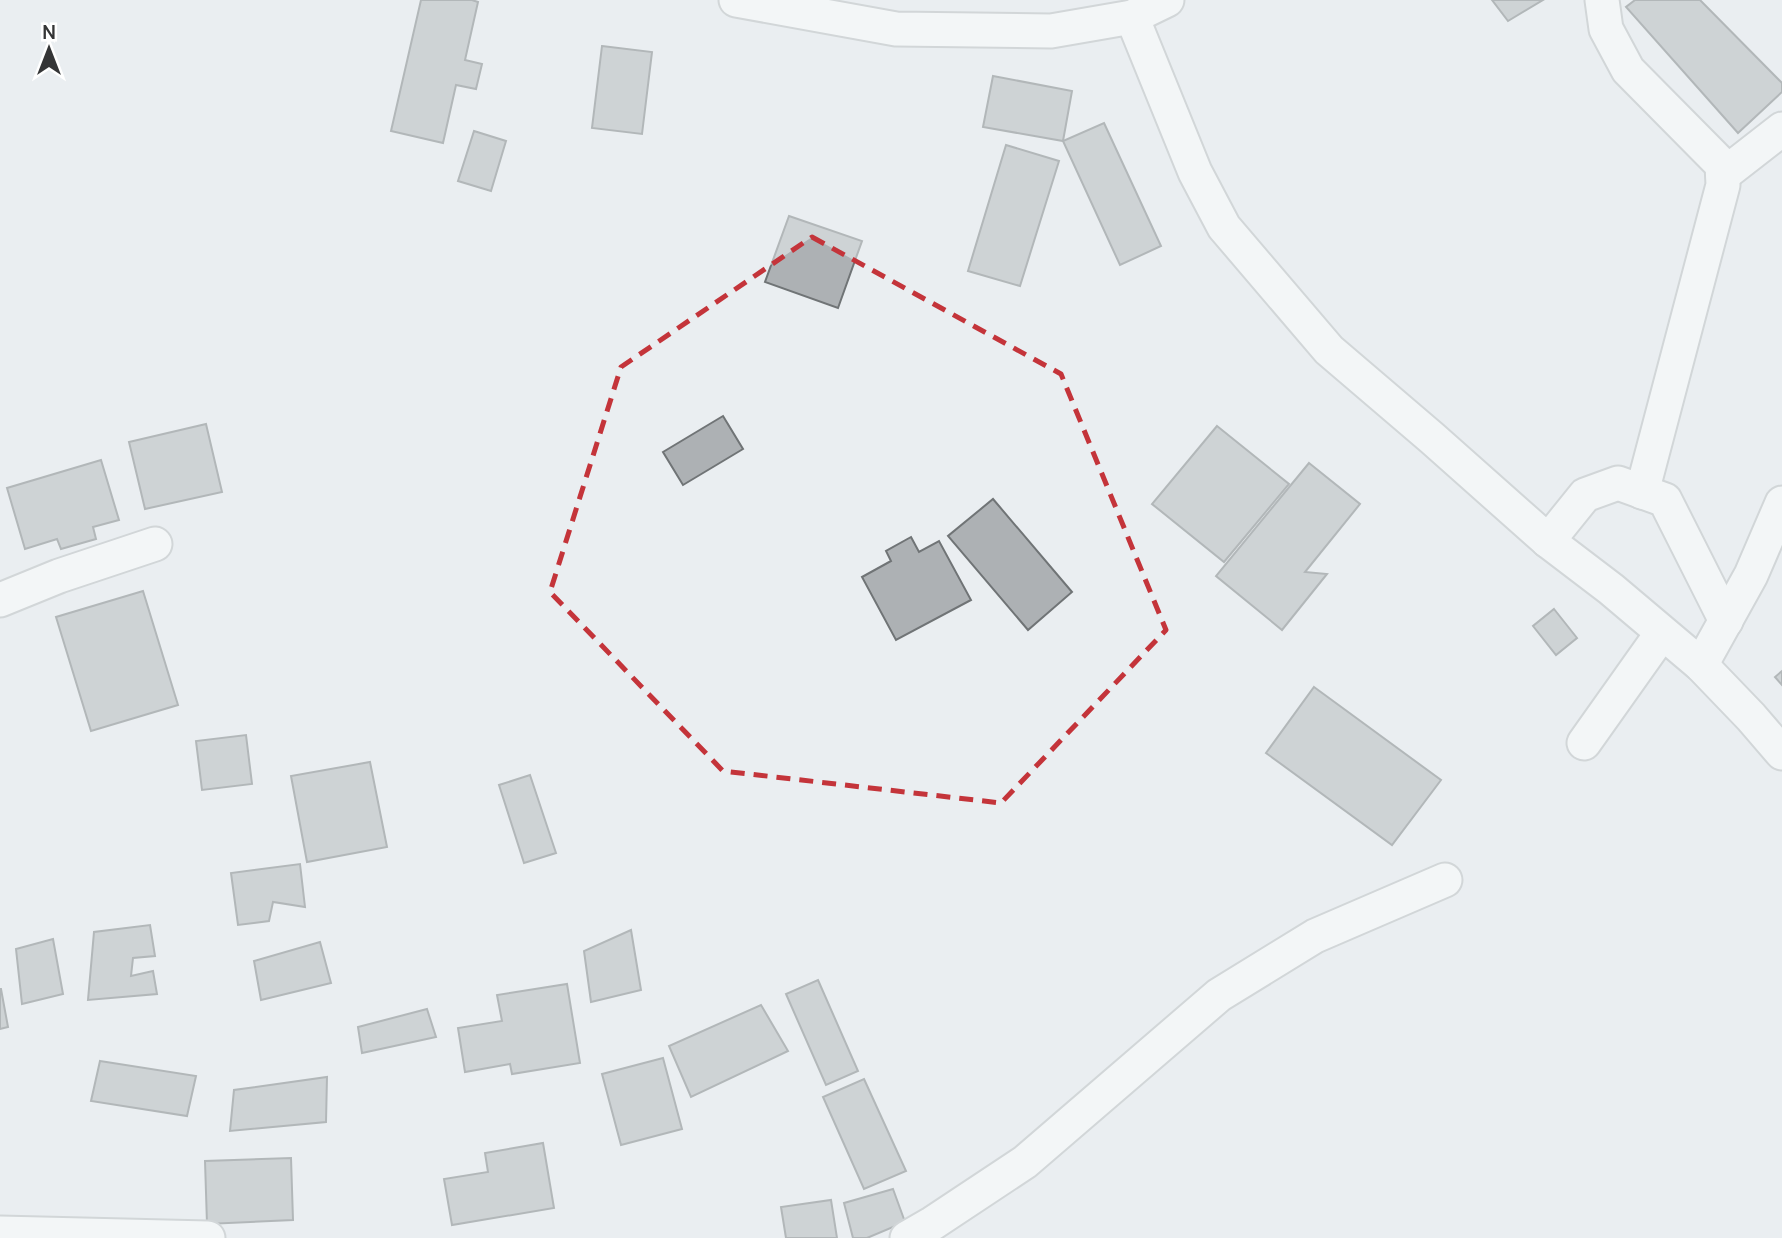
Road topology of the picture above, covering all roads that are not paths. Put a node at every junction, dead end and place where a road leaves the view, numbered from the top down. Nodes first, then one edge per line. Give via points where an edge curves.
1 (736, 0) edge
2 (1167, 0) edge
3 (1602, 0) edge
4 (1132, 17) junction
5 (1782, 130) edge
6 (1723, 175) junction
7 (1642, 492) junction
8 (1782, 503) edge
9 (1548, 541) junction
10 (155, 544) dead end
11 (1774, 545) edge
12 (0, 600) edge
13 (1726, 621) junction
14 (1662, 633) junction
15 (1701, 665) junction
16 (1584, 743) dead end
17 (1782, 753) edge
18 (1445, 880) dead end
19 (0, 1233) edge
20 (208, 1238) edge
21 (906, 1238) edge

1 - 4 street via 896,29 1051,31
2 - 4 street
3 - 6 street via 1606,29 1628,70 1722,165
4 - 9 street via 1195,172 1224,226 1329,350
5 - 6 street
6 - 7 street
7 - 9 street via 1618,483 1585,495
7 - 13 street via 1665,500
8 - 11 street
9 - 14 street
10 - 12 street
11 - 13 street
13 - 15 street
14 - 15 street
14 - 16 street
15 - 17 street
18 - 21 street via 1315,936 1219,995 1025,1162
19 - 20 street

